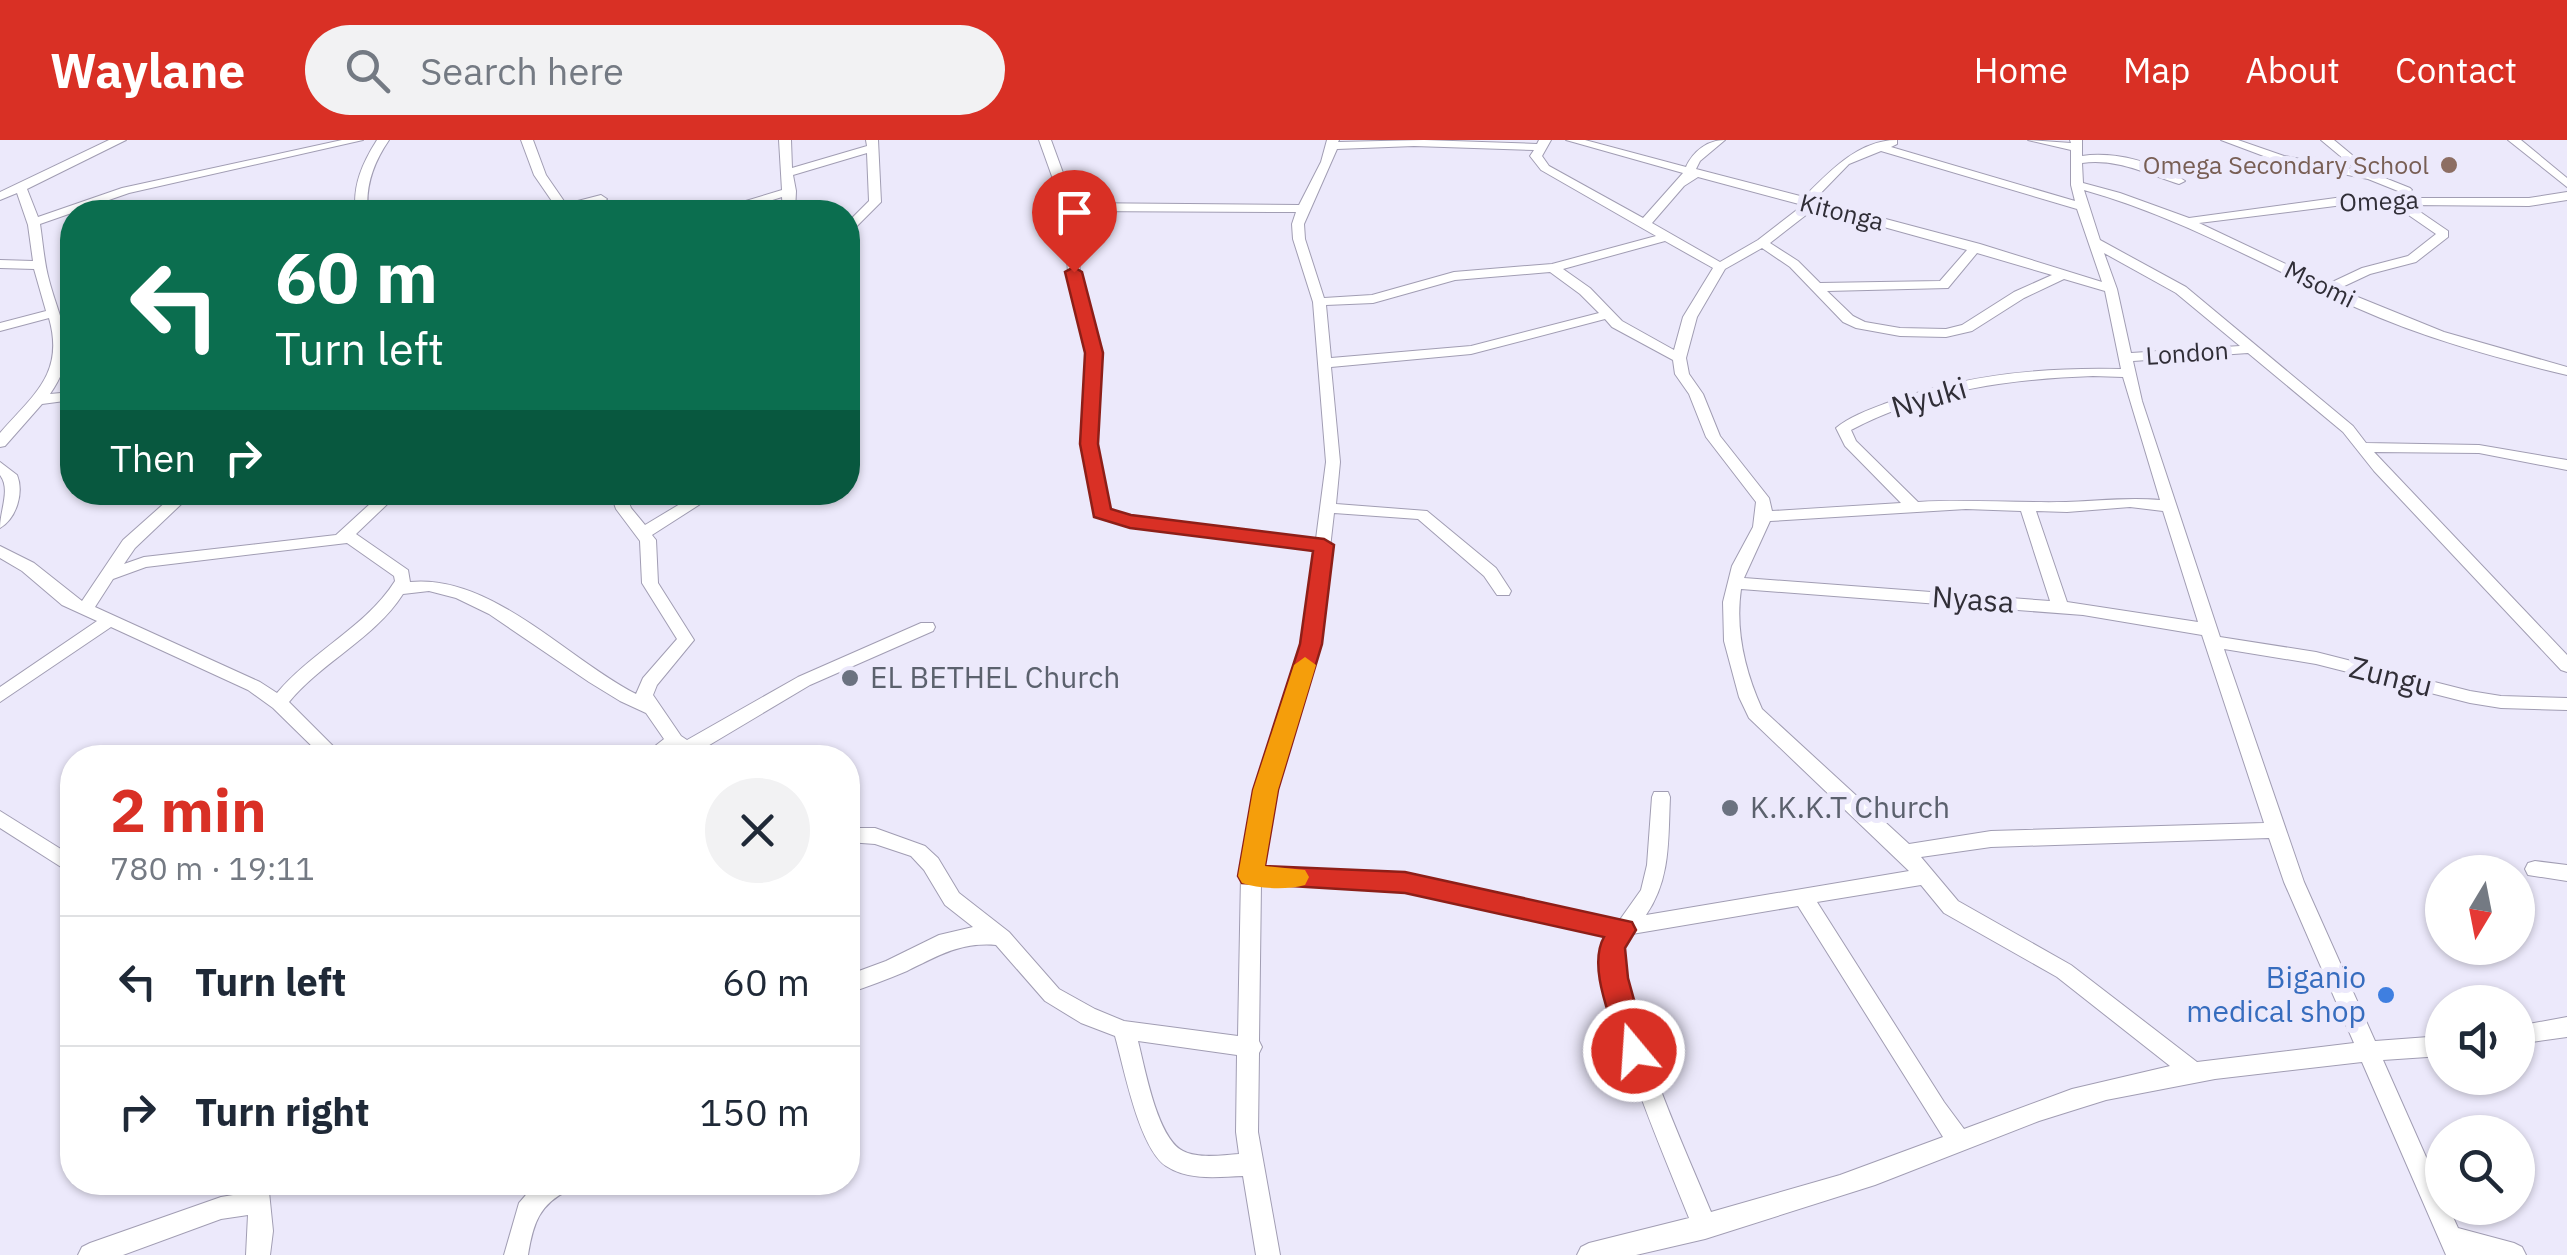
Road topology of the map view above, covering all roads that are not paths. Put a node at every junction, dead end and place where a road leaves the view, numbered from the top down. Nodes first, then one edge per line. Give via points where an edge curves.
1 (89, 140) edge
2 (120, 140) edge
3 (357, 140) edge
4 (383, 140) edge
5 (526, 140) edge
6 (785, 140) edge
7 (1045, 140) edge
8 (1572, 140) edge
9 (1720, 140) edge
10 (1897, 140) edge
11 (2034, 140) edge
12 (2228, 140) edge
13 (2328, 140) edge
14 (2514, 140) edge
15 (1333, 143) edge
16 (1543, 143) edge
17 (873, 144) edge
18 (1882, 148) junction
19 (2077, 149) edge
20 (83, 153) junction
21 (786, 174) junction
22 (1692, 174) junction
23 (2371, 176) junction
24 (1, 178) edge
25 (2178, 181) dead end
26 (2567, 184) edge
27 (2077, 185) junction
28 (23, 187) junction
29 (790, 191) junction
30 (0, 196) edge
31 (2567, 196) edge
32 (601, 199) dead end
33 (107, 200) edge
34 (360, 200) edge
35 (553, 200) edge
36 (598, 200) edge
37 (761, 200) edge
38 (790, 200) edge
39 (2395, 200) junction
40 (1808, 204) junction
41 (1069, 207) junction
42 (2082, 207) junction
43 (1302, 209) junction
44 (60, 216) edge
45 (860, 216) edge
46 (2191, 220) junction
47 (34, 222) junction
48 (1644, 224) junction
49 (1664, 237) junction
50 (2094, 242) junction
51 (1762, 243) junction
52 (1976, 247) junction
53 (0, 264) edge
54 (38, 265) junction
55 (1720, 267) junction
56 (1553, 268) junction
57 (2065, 274) junction
58 (1818, 287) junction
59 (2111, 289) junction
60 (2328, 289) junction
61 (1319, 302) junction
62 (53, 313) junction
63 (1606, 315) junction
64 (0, 327) edge
65 (60, 339) edge
66 (2248, 348) junction
67 (1680, 358) junction
68 (60, 361) edge
69 (1326, 363) junction
70 (2127, 365) junction
71 (2567, 372) edge
72 (60, 397) edge
73 (38, 400) junction
74 (0, 443) edge
75 (2364, 447) junction
76 (2567, 464) edge
77 (0, 466) edge
78 (172, 505) edge
79 (375, 505) edge
80 (622, 505) edge
81 (691, 505) edge
82 (2026, 506) junction
83 (2166, 506) junction
84 (1329, 508) junction
85 (1915, 508) junction
86 (1765, 516) junction
87 (0, 523) edge
88 (644, 534) junction
89 (348, 536) junction
90 (1324, 545) junction
91 (0, 551) edge
92 (106, 576) junction
93 (1734, 583) junction
94 (399, 589) junction
95 (1503, 591) dead end
96 (2060, 606) junction
97 (85, 609) junction
98 (108, 621) junction
99 (927, 627) dead end
100 (2212, 636) junction
101 (2567, 666) edge
102 (0, 696) edge
103 (279, 703) junction
104 (2567, 704) edge
105 (655, 710) junction
106 (323, 745) edge
107 (685, 745) edge
108 (695, 745) edge
109 (1661, 798) dead end
110 (0, 818) edge
111 (2275, 830) junction
112 (860, 836) edge
113 (1904, 852) junction
114 (60, 858) edge
115 (2535, 869) dead end
116 (2567, 873) edge
117 (1251, 876) junction
118 (1924, 876) junction
119 (1802, 896) junction
120 (1626, 928) junction
121 (1002, 938) junction
122 (860, 980) edge
123 (2567, 1027) edge
124 (1124, 1030) junction
125 (2535, 1032) edge
126 (2425, 1047) edge
127 (1251, 1048) junction
128 (2370, 1051) junction
129 (2195, 1073) junction
130 (1962, 1143) junction
131 (1253, 1165) junction
132 (251, 1195) edge
133 (258, 1195) edge
134 (526, 1195) edge
135 (538, 1195) edge
136 (522, 1216) junction
137 (1705, 1226) junction
138 (2455, 1247) edge
139 (90, 1255) edge
140 (258, 1255) edge
141 (516, 1255) edge
142 (1268, 1255) edge
143 (1589, 1255) edge
144 (2514, 1255) edge

1 - 20 street
2 - 20 street
3 - 33 street via 138,187
4 - 34 street
5 - 35 street
6 - 21 street
7 - 41 street
8 - 22 street, Kitonga
9 - 22 street via 1696,159
10 - 18 street
11 - 19 street
12 - 23 street via 2281,159
13 - 23 street
14 - 26 street
15 - 16 street
15 - 43 street
16 - 48 street via 1536,156 1545,168
17 - 21 street
17 - 45 street via 875,202
18 - 40 street via 1845,162
18 - 42 street
19 - 25 street
19 - 27 street
20 - 28 street
21 - 29 street
22 - 40 street, Kitonga
22 - 48 street
23 - 39 street via 2406,190
24 - 28 street
27 - 42 street
27 - 46 street, Msomi
28 - 30 street
28 - 47 street
29 - 37 street
29 - 38 street
31 - 39 street, Omega via 2528,202
32 - 36 street
39 - 46 street, Omega
39 - 60 street via 2444,234 2412,260
40 - 51 street
40 - 52 street, Kitonga
41 - 43 street
41 - 90 street via 1074,272 1094,353 1089,444 1102,513
42 - 50 street
43 - 61 street via 1299,239
44 - 47 street
46 - 60 street, Msomi
47 - 54 street
48 - 49 street
49 - 55 street
49 - 56 street
50 - 59 street
50 - 66 street via 2181,290
51 - 55 street
51 - 58 street
52 - 57 street, Kitonga
52 - 58 street via 1944,285
53 - 54 street
54 - 62 street
55 - 67 street via 1690,317
56 - 61 street via 1454,276 1373,299
56 - 63 street via 1586,290
57 - 58 street via 1946,333 1860,325
57 - 59 street, Kitonga
59 - 70 street
60 - 71 street, Msomi via 2479,348
61 - 69 street
62 - 64 street
62 - 65 street
63 - 67 street
63 - 69 street via 1470,350
66 - 70 street, London
66 - 75 street
67 - 86 street via 1713,437 1759,492
68 - 73 street
69 - 84 street via 1334,438
70 - 83 street
70 - 85 street, Nyuki via 2018,375 1940,392 1843,428
72 - 73 street
73 - 74 street
75 - 76 street via 2479,450
75 - 101 street
77 - 87 street via 12,478 14,494
78 - 92 street via 129,544
79 - 89 street
80 - 88 street
81 - 88 street
82 - 83 street
82 - 85 street
82 - 96 street
83 - 100 street
84 - 90 street
84 - 95 street via 1422,514
85 - 86 street
86 - 93 street
88 - 105 street via 650,583 686,640 648,682 644,696
89 - 92 street via 144,562
89 - 94 street via 402,574
90 - 117 street via 1311,644 1266,790
91 - 97 street
92 - 97 street
93 - 96 street, Nyasa
93 - 113 street via 1733,636 1755,713
94 - 103 street
94 - 105 street via 422,583 463,596 545,641 610,691
96 - 100 street, Nyasa
97 - 98 street
98 - 102 street
98 - 103 street
99 - 108 street via 804,681
100 - 104 street, Zungu via 2501,702
100 - 111 street
103 - 106 street
105 - 107 street
109 - 120 street via 1658,865 1650,893
110 - 114 street
111 - 113 street via 1991,839
111 - 128 street
112 - 121 street via 918,851 952,899
113 - 118 street
115 - 116 street
117 - 120 street via 1405,882
117 - 127 street
118 - 119 street
118 - 129 street via 1951,906 2064,971
119 - 120 street
119 - 130 street
120 - 137 street via 1612,946 1619,1006
121 - 122 street via 945,938
121 - 124 street via 1052,995
123 - 125 street
124 - 127 street
124 - 131 street via 1158,1141 1172,1158
126 - 128 street
127 - 131 street via 1247,1132
128 - 129 street
128 - 138 street
129 - 130 street via 2081,1098
130 - 137 street
131 - 142 street
132 - 139 street
133 - 140 street
134 - 136 street
135 - 136 street
136 - 141 street
137 - 143 street
138 - 144 street

